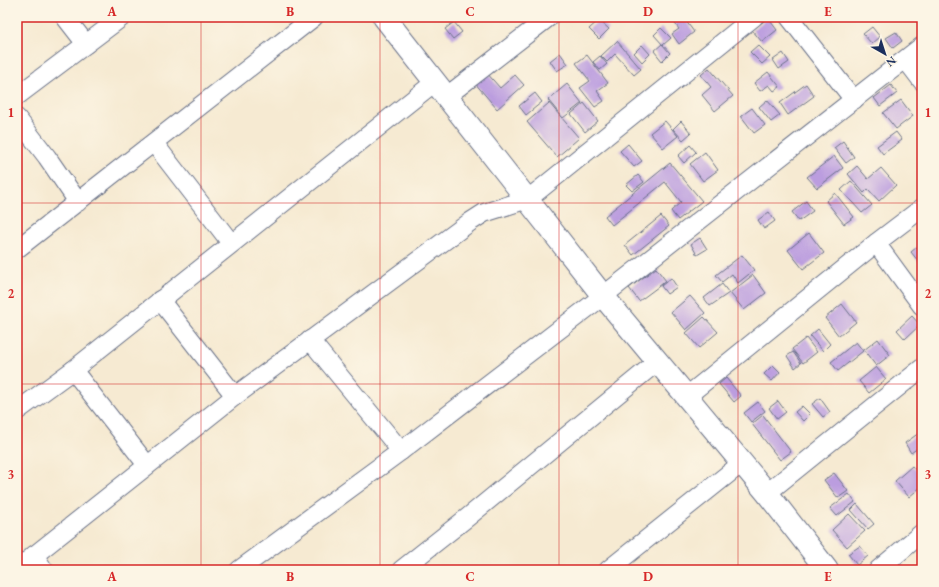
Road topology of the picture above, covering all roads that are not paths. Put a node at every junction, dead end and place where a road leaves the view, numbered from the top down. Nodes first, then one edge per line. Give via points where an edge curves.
1 (65, 17) edge
2 (122, 17) edge
3 (314, 17) edge
4 (384, 17) edge
5 (548, 17) edge
6 (754, 17) edge
7 (789, 17) edge
8 (86, 44) junction
9 (922, 46) edge
10 (906, 60) junction
11 (922, 81) edge
12 (441, 89) junction
13 (17, 96) edge
14 (854, 100) junction
15 (17, 118) edge
16 (154, 143) junction
17 (528, 199) junction
18 (78, 202) junction
19 (922, 208) edge
20 (231, 243) junction
21 (876, 244) junction
22 (17, 249) edge
23 (603, 296) junction
24 (160, 300) junction
25 (922, 306) edge
26 (310, 340) junction
27 (658, 361) junction
28 (922, 368) edge
29 (72, 370) junction
30 (235, 396) junction
31 (687, 396) junction
32 (17, 411) edge
33 (401, 451) junction
34 (742, 463) junction
35 (147, 465) junction
36 (767, 493) junction
37 (922, 533) edge
38 (34, 556) junction
39 (820, 568) edge
40 (17, 570) edge
41 (44, 570) edge
42 (239, 570) edge
43 (401, 570) edge
44 (608, 570) edge
45 (878, 570) edge

1 - 8 street
2 - 8 street
3 - 16 street
4 - 12 street
5 - 12 street
6 - 17 street
7 - 14 street
8 - 13 street
9 - 10 street
10 - 11 street
10 - 14 street
12 - 17 street
12 - 20 street
14 - 23 street
15 - 18 street
16 - 18 street
16 - 20 street
17 - 23 street
17 - 26 street via 484,213 470,222
18 - 22 street
19 - 21 street
20 - 24 street
21 - 25 street
21 - 31 street
23 - 27 street
23 - 33 street
24 - 29 street
24 - 30 street
26 - 30 street
26 - 33 street
27 - 31 street
27 - 43 street
28 - 36 street
29 - 32 street
29 - 35 street
30 - 35 street
31 - 34 street
33 - 42 street
34 - 36 street
34 - 44 street
35 - 38 street
36 - 39 street
37 - 45 street
38 - 40 street
38 - 41 street

